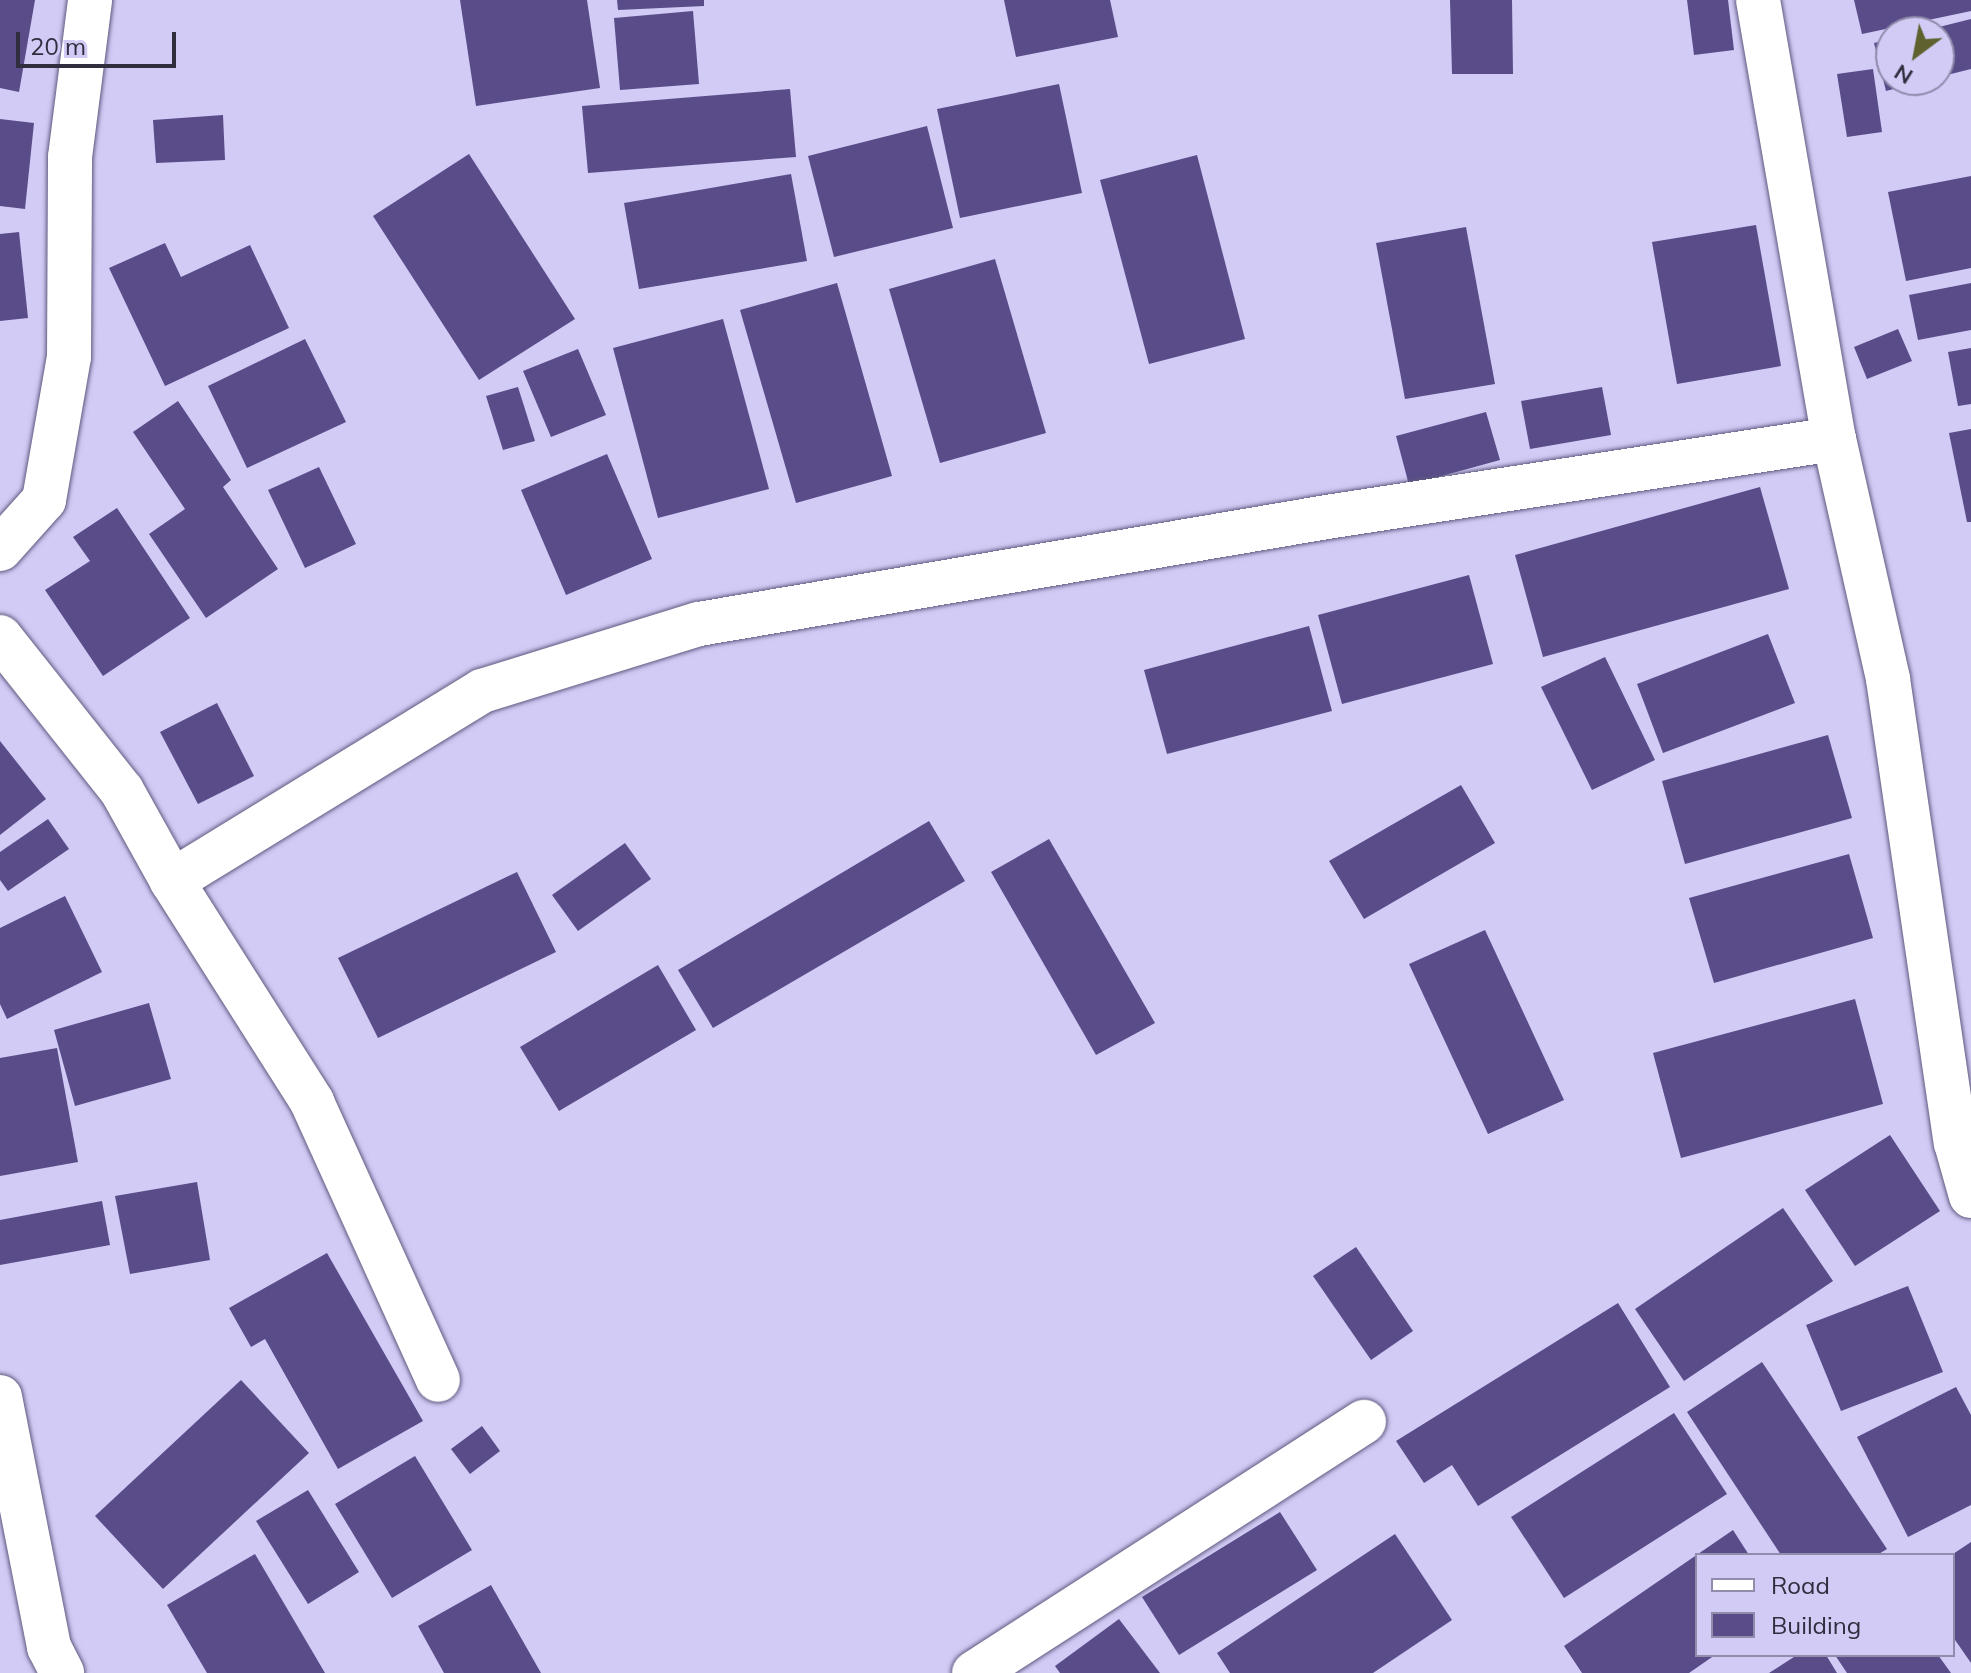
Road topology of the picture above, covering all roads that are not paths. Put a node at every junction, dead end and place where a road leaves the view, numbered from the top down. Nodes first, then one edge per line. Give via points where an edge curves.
1 (90, 0) edge
2 (1758, 0) edge
3 (1834, 439) junction
4 (0, 549) edge
5 (0, 637) edge
6 (172, 881) junction
7 (1971, 1196) edge
8 (438, 1380) dead end
9 (0, 1397) edge
10 (1364, 1422) dead end
11 (62, 1673) edge
12 (974, 1673) edge

1 - 4 street via 70,157 69,357 44,500
2 - 3 street
3 - 6 street via 1327,517 699,624 482,691
3 - 7 street via 1888,679 1956,1143
5 - 6 street via 122,791
6 - 8 street via 312,1102
9 - 11 street via 49,1647
10 - 12 street

